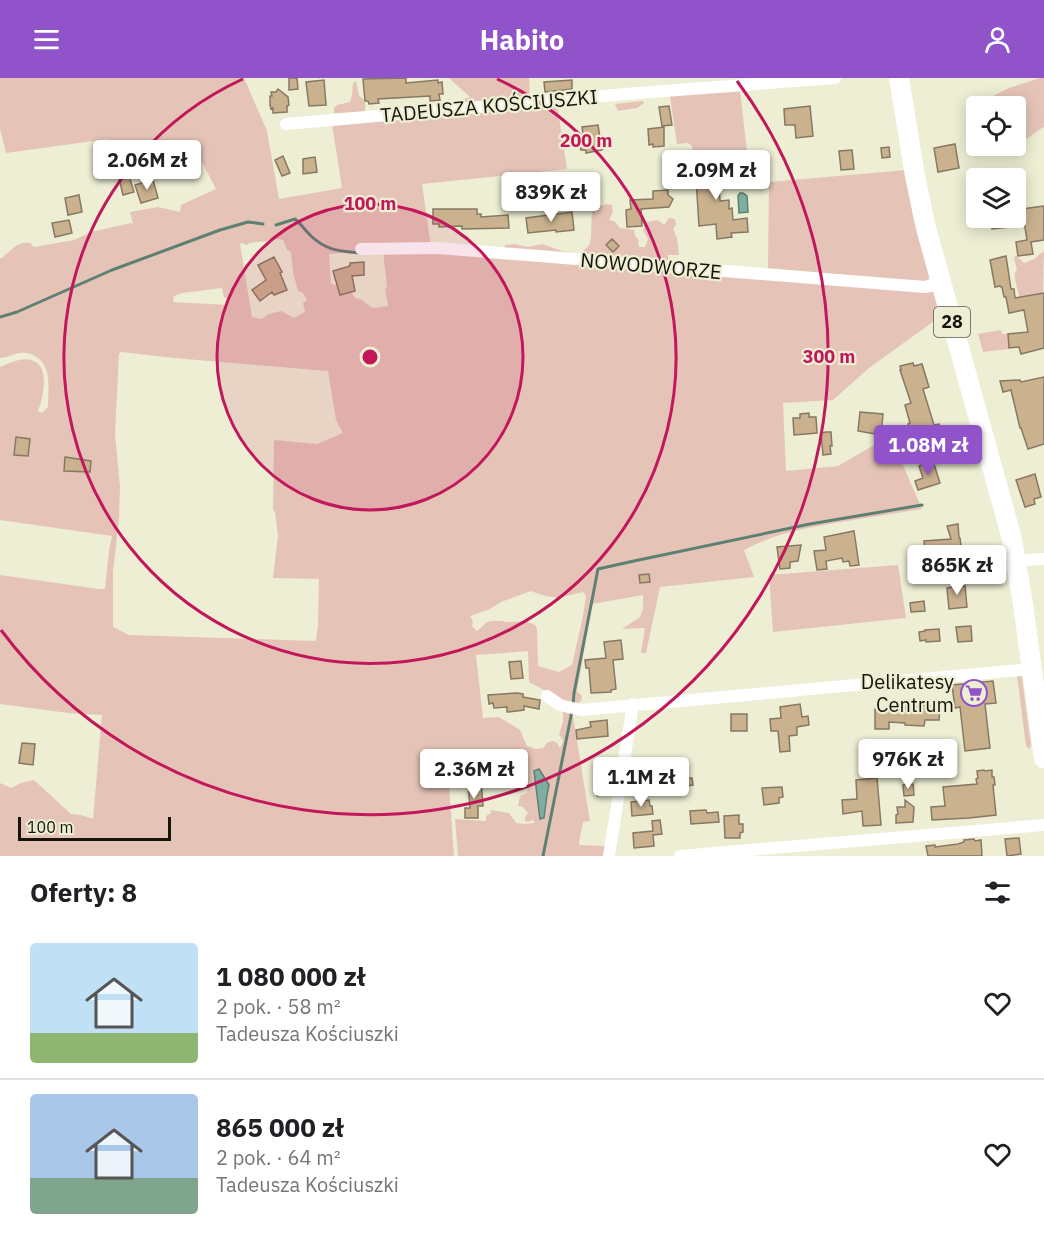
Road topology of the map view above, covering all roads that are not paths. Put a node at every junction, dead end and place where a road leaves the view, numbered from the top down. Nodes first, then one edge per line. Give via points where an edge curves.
1 (835, 78) edge
2 (899, 78) edge
3 (286, 124) dead end
4 (361, 249) dead end
5 (941, 284) junction
6 (1044, 559) edge
7 (1016, 562) junction
8 (1032, 669) junction
9 (547, 696) dead end
10 (633, 704) junction
11 (1044, 758) edge
12 (1044, 825) edge
13 (609, 856) edge
14 (680, 856) edge

1 - 3 street, TADEUSZA KOŚCIUSZKI
2 - 5 main road, 28 via 915,176
4 - 5 street, NOWODWORZE via 438,248 925,287
5 - 7 main road, 28
6 - 7 street
7 - 8 main road, 28
8 - 10 street
8 - 11 main road, 28
9 - 10 street via 560,705 581,710
10 - 13 street
12 - 14 street

